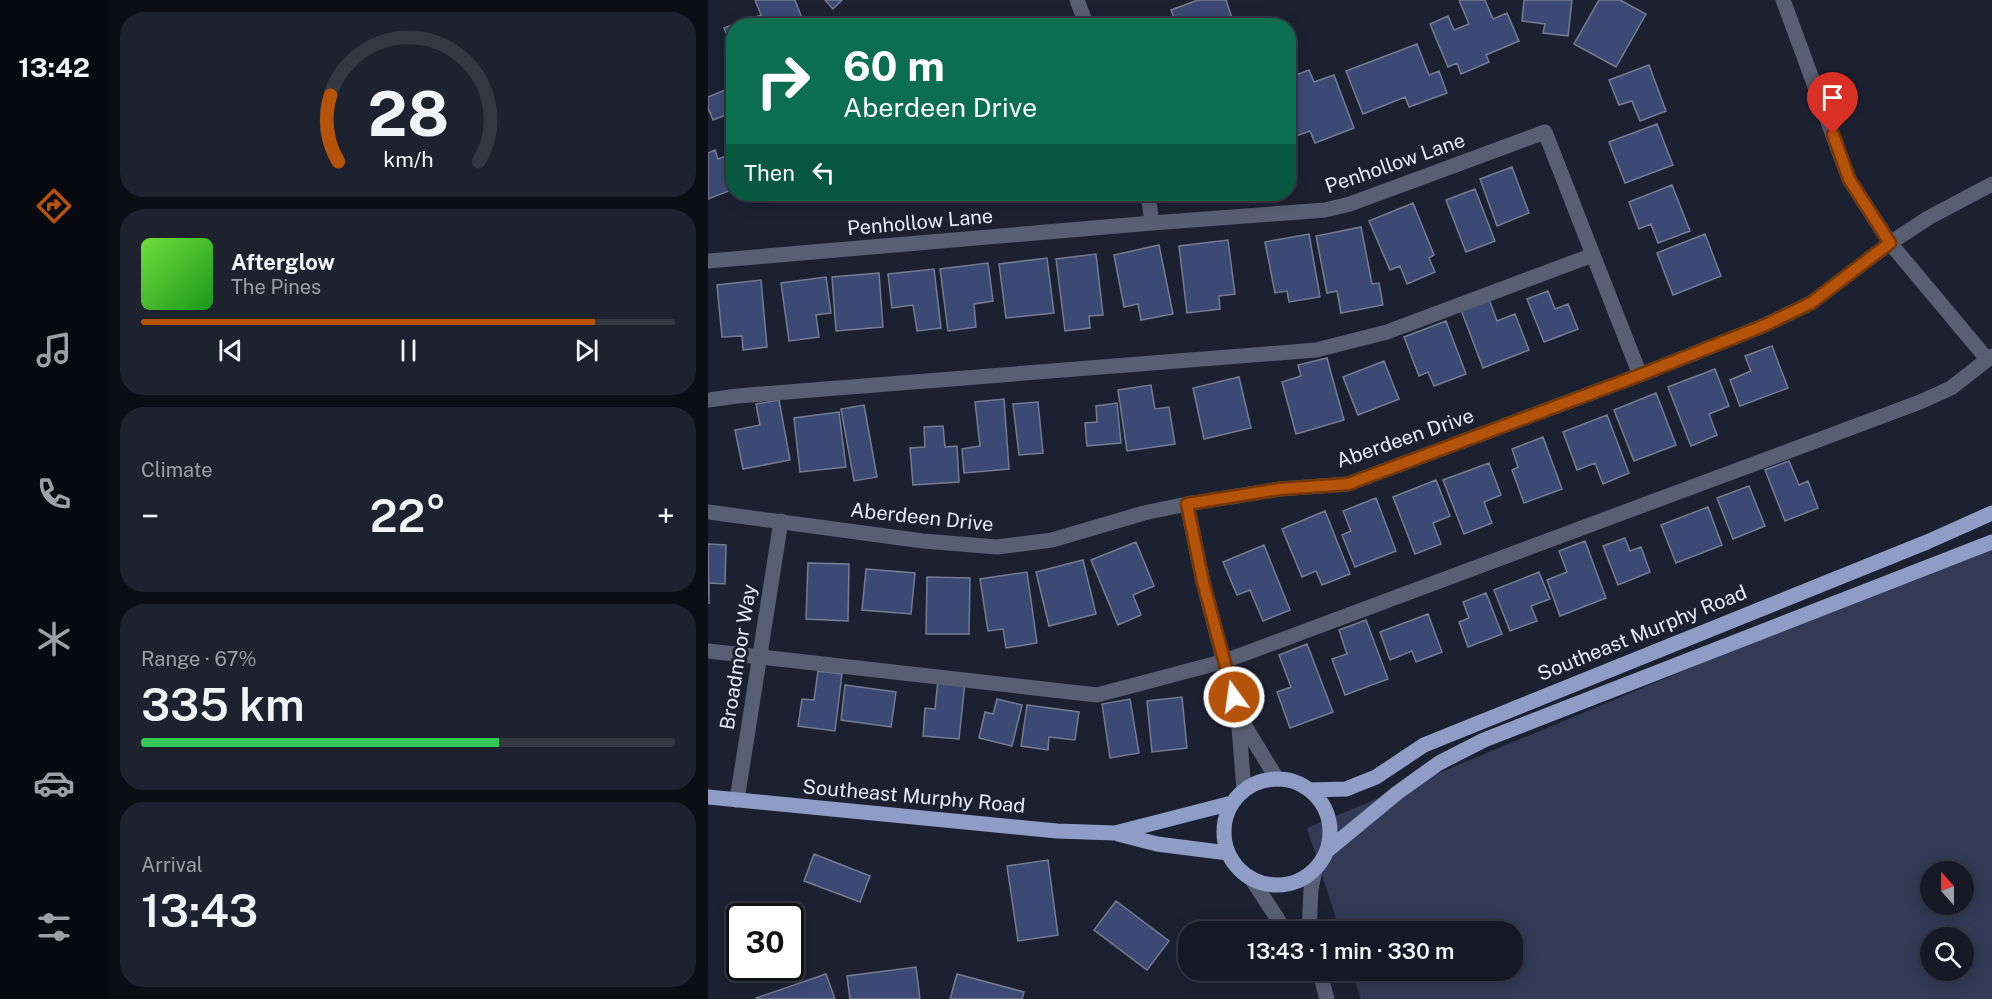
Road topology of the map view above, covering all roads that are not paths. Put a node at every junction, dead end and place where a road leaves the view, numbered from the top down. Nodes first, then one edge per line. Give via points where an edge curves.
1 (1077, 0) edge
2 (1783, 0) edge
3 (1084, 18) edge
4 (1992, 184) edge
5 (1149, 201) edge
6 (1152, 223) junction
7 (1890, 243) junction
8 (1593, 255) junction
9 (708, 261) edge
10 (1990, 357) edge
11 (1640, 375) junction
12 (708, 400) edge
13 (1187, 504) junction
14 (708, 512) edge
15 (1992, 513) edge
16 (781, 521) junction
17 (1992, 542) edge
18 (708, 651) edge
19 (759, 657) junction
20 (1225, 661) junction
21 (1238, 715) junction
22 (1277, 779) junction
23 (1244, 790) junction
24 (1310, 790) junction
25 (708, 797) edge
26 (737, 800) junction
27 (1232, 803) junction
28 (1115, 833) junction
29 (1328, 850) junction
30 (1228, 853) junction
31 (1316, 870) junction
32 (1251, 878) junction
33 (1279, 921) edge
34 (1310, 921) edge
35 (1318, 981) edge
36 (1326, 995) edge

1 - 3 street
2 - 7 street via 1849,179
4 - 7 street, Aberdeen Drive
5 - 6 street
6 - 8 street, Penhollow Lane via 1325,210 1545,132
6 - 9 street, Penhollow Lane
7 - 10 street
7 - 11 street, Aberdeen Drive via 1811,303
8 - 11 street, Penhollow Lane
8 - 12 street via 1387,332 1316,350
10 - 20 street via 1951,388 1920,402
11 - 13 street, Aberdeen Drive via 1348,484 1280,489
13 - 16 street, Aberdeen Drive via 1052,540 997,548
13 - 20 street
14 - 16 street, Aberdeen Drive
15 - 24 main road, Southeast Murphy Road via 1424,745 1376,777 1346,789
16 - 19 street, Broadmoor Way
17 - 29 main road via 1484,740 1439,763
18 - 19 street
19 - 20 street via 1097,695
19 - 26 street, Broadmoor Way
20 - 21 street
21 - 22 street
21 - 23 street
22 - 23 main road
22 - 24 main road via 1295,781
23 - 27 main road
24 - 29 main road via 1323,803 1330,820
25 - 26 main road, Southeast Murphy Road
26 - 28 main road, Southeast Murphy Road via 1057,831
27 - 28 main road, Southeast Murphy Road
27 - 30 main road via 1224,836
28 - 30 main road, Southeast Murphy Road via 1157,844
29 - 31 main road
30 - 32 main road
31 - 32 main road via 1284,885
31 - 34 street
32 - 33 street
35 - 36 street

